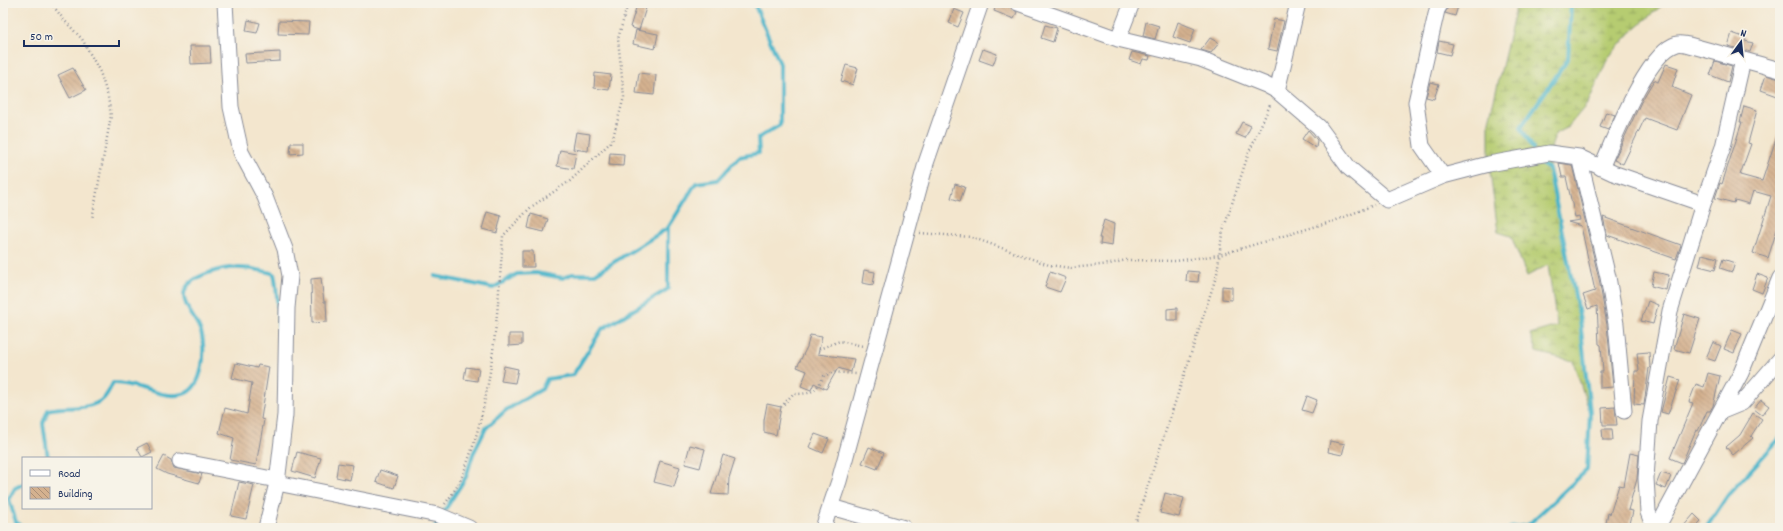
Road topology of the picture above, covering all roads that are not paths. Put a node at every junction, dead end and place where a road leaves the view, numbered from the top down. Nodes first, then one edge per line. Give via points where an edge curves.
1 (225, 3) edge
2 (980, 3) edge
3 (1018, 3) edge
4 (1132, 3) edge
5 (1298, 3) edge
6 (1441, 3) edge
7 (1118, 39) junction
8 (1743, 60) junction
9 (1780, 70) edge
10 (1276, 91) junction
11 (1579, 157) junction
12 (1601, 168) junction
13 (1443, 176) junction
14 (1703, 204) junction
15 (1780, 278) edge
16 (1780, 359) edge
17 (1624, 411) dead end
18 (1720, 412) junction
19 (180, 462) dead end
20 (277, 481) junction
21 (831, 507) junction
22 (266, 528) edge
23 (469, 528) edge
24 (823, 528) edge
25 (904, 528) edge
26 (1654, 528) edge
27 (1657, 528) edge

1 - 20 street via 231,107 241,152 265,197 285,249 290,276 285,415
2 - 21 street via 926,163
3 - 7 street
4 - 7 street
5 - 10 street
6 - 13 street via 1437,10 1416,102 1422,146
7 - 10 street via 1200,59 1251,78
8 - 9 street
8 - 12 street via 1679,43 1671,46 1641,81
8 - 14 street via 1723,147
10 - 13 street via 1319,127 1349,168 1387,200
11 - 12 street
11 - 13 street via 1550,153 1489,164
11 - 17 street via 1609,285
12 - 14 street
14 - 26 street via 1670,311 1650,421 1646,478 1648,512
15 - 18 street via 1741,373
16 - 18 street via 1742,403
18 - 27 street
19 - 20 street
20 - 22 street
20 - 23 street via 438,515
21 - 24 street
21 - 25 street

